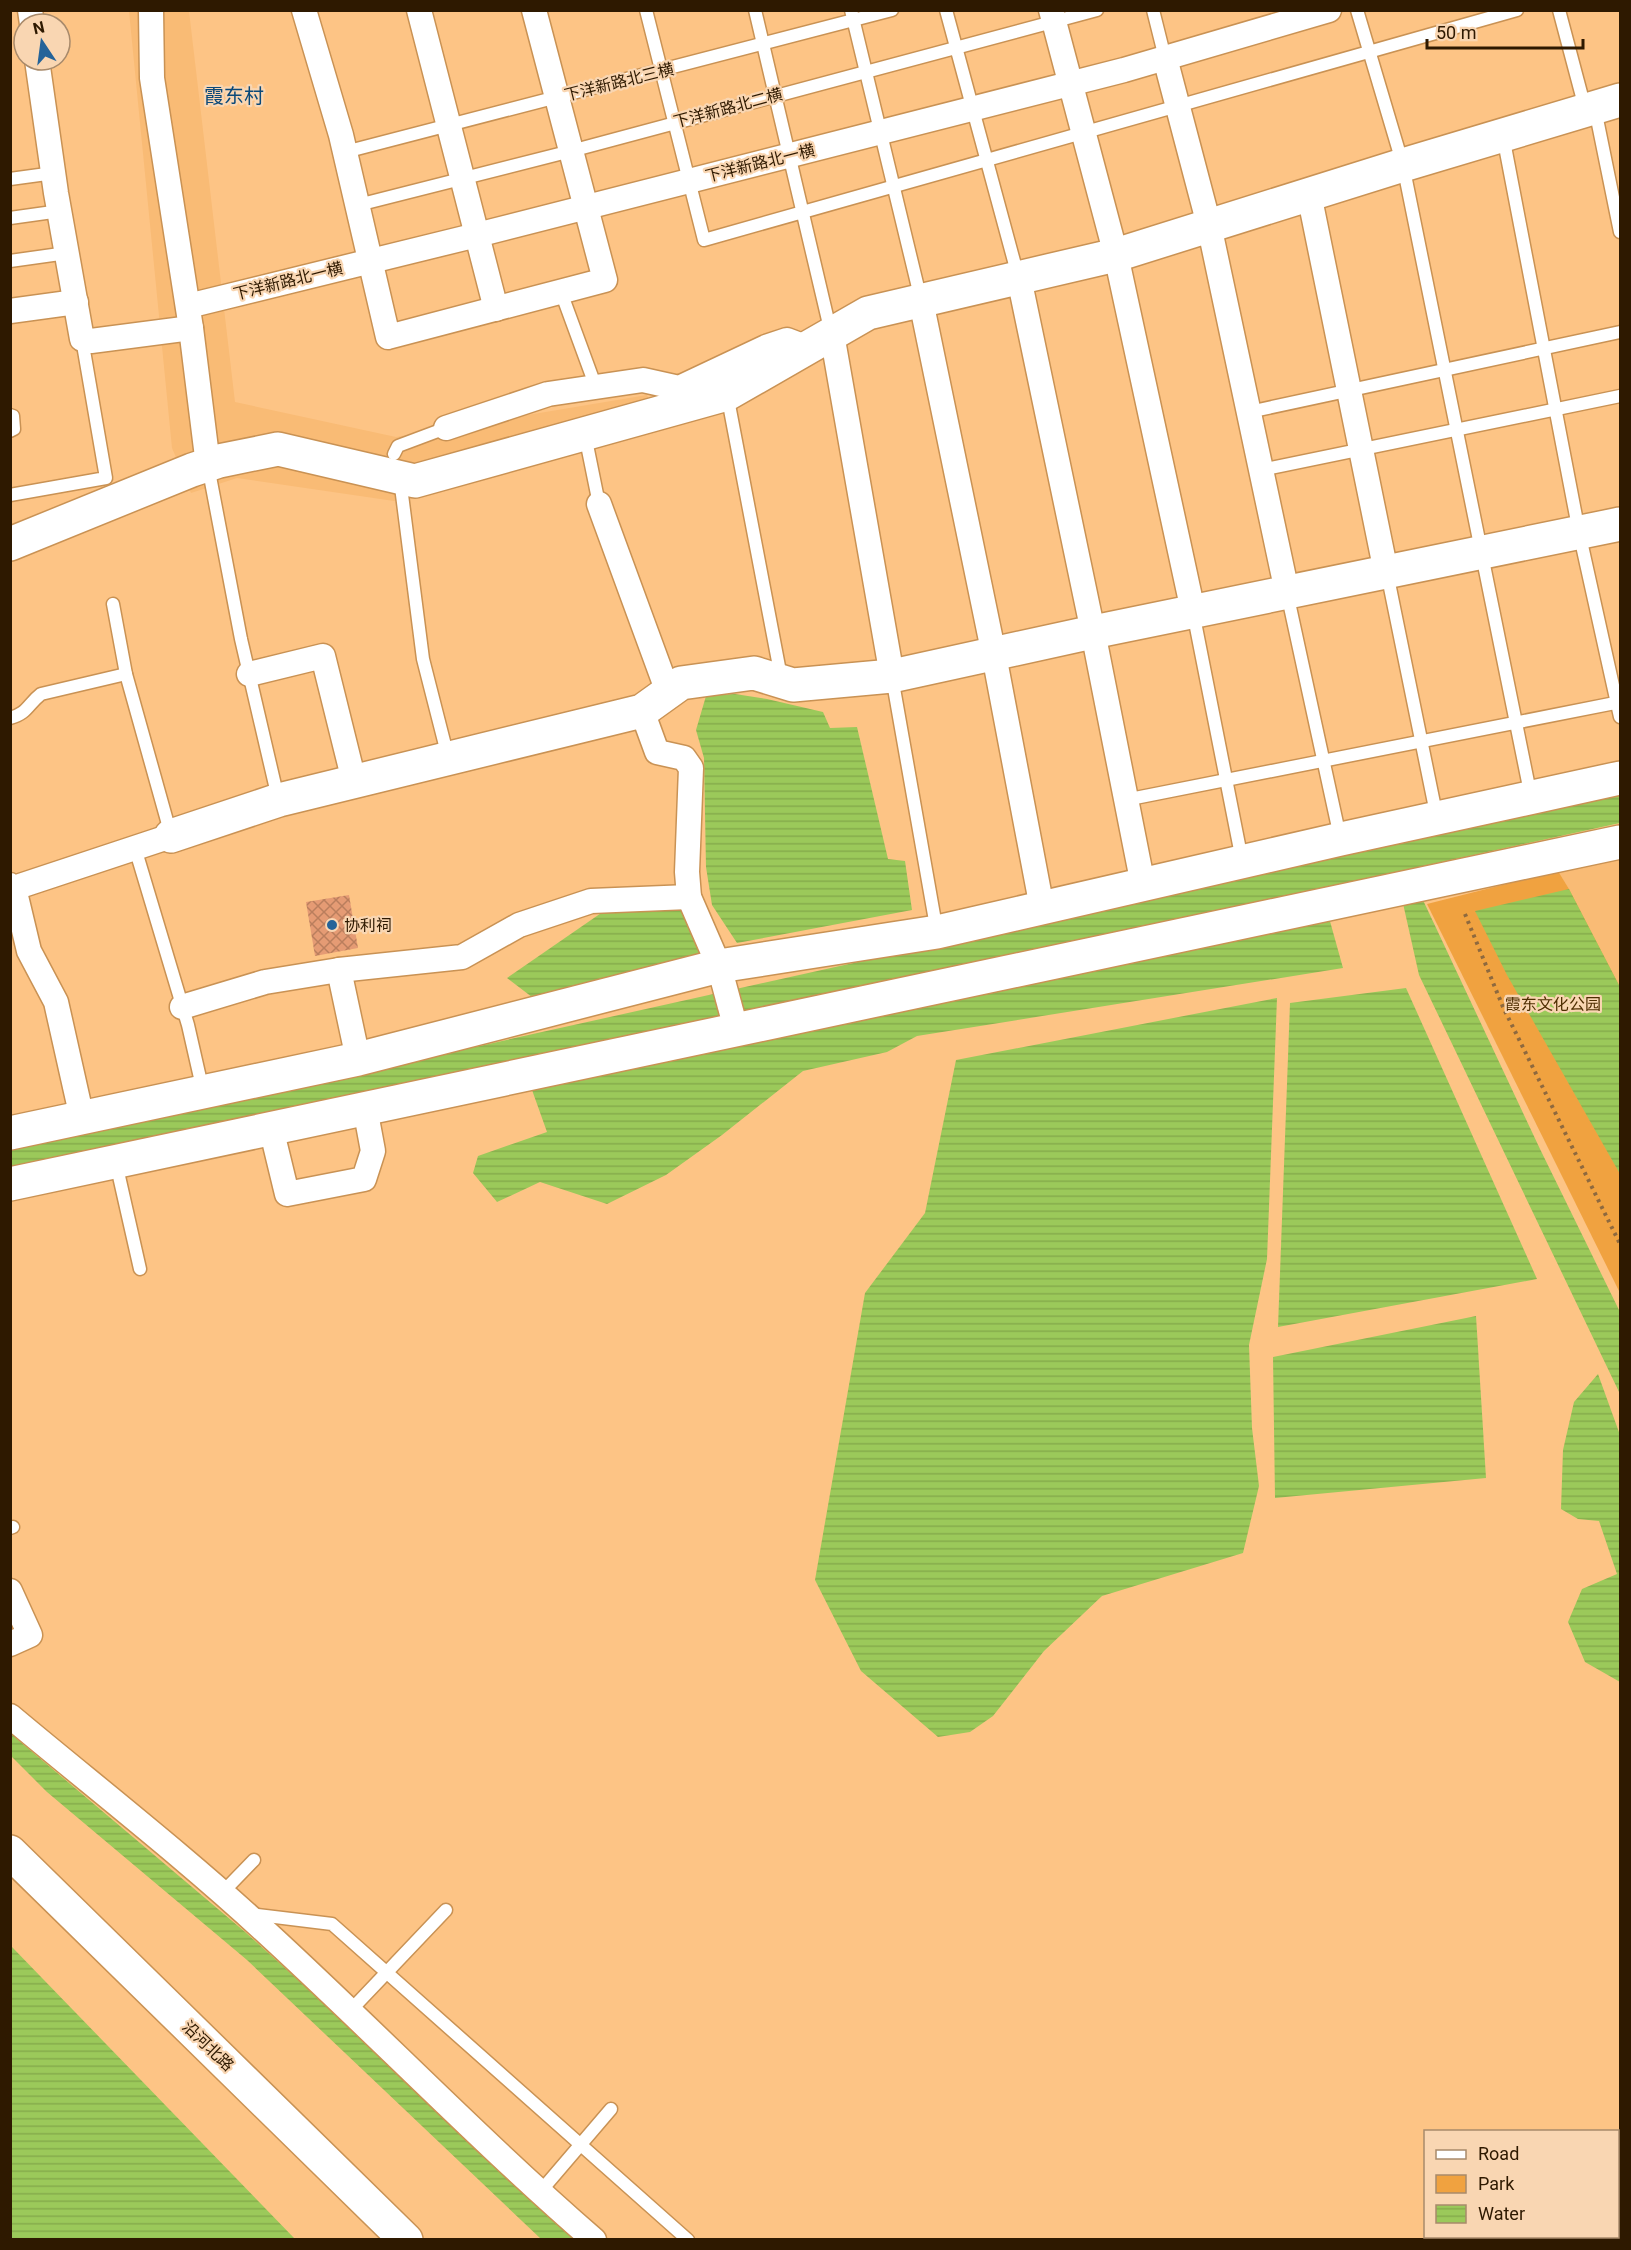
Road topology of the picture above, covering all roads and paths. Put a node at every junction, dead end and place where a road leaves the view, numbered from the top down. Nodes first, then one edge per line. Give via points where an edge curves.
1 (151, 10) edge
2 (304, 10) edge
3 (419, 10) edge
4 (534, 10) edge
5 (646, 10) edge
6 (755, 10) edge
7 (892, 10) edge
8 (946, 10) edge
9 (1098, 10) edge
10 (1153, 10) edge
11 (1329, 10) edge
12 (1357, 10) edge
13 (1517, 10) edge
14 (1559, 10) edge
15 (852, 16) edge
16 (1053, 16) edge
17 (763, 44) junction
18 (957, 49) junction
19 (1370, 52) junction
20 (1166, 58) junction
21 (662, 71) junction
22 (39, 72) edge
23 (866, 72) junction
24 (1071, 84) junction
25 (776, 95) junction
26 (557, 98) junction
27 (1178, 106) junction
28 (1600, 106) edge
29 (972, 109) junction
30 (675, 122) junction
31 (449, 125) junction
32 (880, 132) junction
33 (1084, 133) junction
34 (1503, 135) junction
35 (345, 152) junction
36 (571, 152) junction
37 (790, 155) junction
38 (986, 160) junction
39 (1402, 165) junction
40 (54, 172) junction
41 (10, 179) edge
42 (463, 179) junction
43 (690, 181) junction
44 (894, 187) junction
45 (1309, 194) junction
46 (357, 205) junction
47 (585, 207) junction
48 (60, 211) junction
49 (803, 212) junction
50 (10, 218) edge
51 (1209, 225) junction
52 (1620, 232) edge
53 (477, 235) junction
54 (67, 253) junction
55 (1116, 255) junction
56 (10, 261) edge
57 (370, 261) junction
58 (1018, 278) junction
59 (561, 292) junction
60 (921, 301) junction
61 (76, 302) junction
62 (496, 309) junction
63 (10, 311) edge
64 (190, 317) junction
65 (1620, 332) edge
66 (82, 339) junction
67 (820, 341) junction
68 (594, 382) dead end
69 (727, 394) junction
70 (1620, 396) edge
71 (1249, 412) junction
72 (10, 415) edge
73 (446, 428) joint
74 (10, 431) edge
75 (585, 434) junction
76 (208, 465) junction
77 (397, 466) junction
78 (1261, 470) junction
79 (10, 495) edge
80 (599, 504) joint
81 (1620, 524) edge
82 (1579, 532) junction
83 (10, 544) edge
84 (1483, 552) junction
85 (1386, 572) junction
86 (1287, 592) junction
87 (113, 603) dead end
88 (1193, 611) junction
89 (1093, 632) junction
90 (994, 655) junction
91 (126, 674) junction
92 (249, 674) junction
93 (892, 676) junction
94 (781, 682) junction
95 (668, 692) junction
96 (1619, 703) edge
97 (642, 711) junction
98 (1620, 717) edge
99 (10, 718) edge
100 (1516, 722) junction
101 (1421, 742) junction
102 (448, 758) junction
103 (1324, 761) junction
104 (1620, 778) edge
105 (1226, 780) junction
106 (354, 781) junction
107 (1532, 798) junction
108 (279, 800) junction
109 (1125, 800) junction
110 (1437, 819) junction
111 (171, 836) junction
112 (1341, 839) junction
113 (1620, 842) edge
114 (135, 848) junction
115 (1242, 863) junction
116 (1143, 885) junction
117 (12, 887) edge
118 (690, 897) junction
119 (1042, 908) junction
120 (1465, 914) dead end
121 (937, 932) junction
122 (719, 966) junction
123 (339, 970) junction
124 (182, 1006) junction
125 (736, 1029) junction
126 (358, 1059) junction
127 (203, 1092) junction
128 (365, 1108) junction
129 (82, 1118) junction
130 (271, 1128) junction
131 (10, 1133) edge
132 (116, 1162) junction
133 (10, 1184) edge
134 (1620, 1244) edge
135 (140, 1269) dead end
136 (10, 1591) edge
137 (10, 1644) edge
138 (10, 1716) edge
139 (10, 1851) edge
140 (254, 1860) dead end
141 (222, 1893) junction
142 (446, 1910) dead end
143 (245, 1913) junction
144 (350, 2011) junction
145 (611, 2109) dead end
146 (540, 2192) junction
147 (406, 2240) edge
148 (594, 2240) edge
149 (688, 2240) edge

1 - 64 street via 152,78
2 - 35 street
3 - 31 street
4 - 26 street
5 - 21 lane
6 - 17 lane
7 - 15 lane, 下洋新路北三横
8 - 18 lane
9 - 16 lane, 下洋新路北二横
10 - 20 lane
11 - 20 street, 下洋新路北一横
12 - 19 lane
13 - 19 lane
14 - 28 lane
15 - 17 lane, 下洋新路北三横
15 - 23 lane
16 - 18 lane, 下洋新路北二横
16 - 24 street
17 - 21 lane, 下洋新路北三横
17 - 25 lane
18 - 23 lane, 下洋新路北二横
18 - 29 lane
19 - 27 lane
19 - 39 lane
20 - 24 street, 下洋新路北一横
20 - 27 street
21 - 26 lane, 下洋新路北三横
21 - 30 lane
22 - 40 street
23 - 25 lane, 下洋新路北二横
23 - 32 lane
24 - 29 street, 下洋新路北一横
24 - 33 street
25 - 30 lane, 下洋新路北二横
25 - 37 lane
26 - 31 lane, 下洋新路北三横
26 - 36 street
27 - 33 lane
27 - 51 street
28 - 34 street
28 - 52 lane
29 - 32 street, 下洋新路北一横
29 - 38 lane
30 - 36 lane, 下洋新路北二横
30 - 43 lane
31 - 35 lane, 下洋新路北三横
31 - 42 street
32 - 37 street, 下洋新路北一横
32 - 44 lane
33 - 38 lane
33 - 55 street
34 - 39 street
34 - 82 lane
35 - 46 street
36 - 42 lane, 下洋新路北二横
36 - 47 street
37 - 43 street, 下洋新路北一横
37 - 49 lane
38 - 44 lane
38 - 58 lane
39 - 45 street
39 - 84 lane
40 - 41 lane
40 - 48 street
42 - 46 lane, 下洋新路北二横
42 - 53 street
43 - 47 street, 下洋新路北一横
43 - 49 lane via 704,240
44 - 49 lane
44 - 60 lane
45 - 51 street
45 - 85 street
46 - 57 street
47 - 53 street, 下洋新路北一横
47 - 59 street via 605,280
48 - 50 lane
48 - 54 street
49 - 67 lane
51 - 55 street
51 - 71 street
53 - 57 street, 下洋新路北一横
53 - 62 street
54 - 56 lane
54 - 61 street
55 - 58 street
55 - 88 street
57 - 62 street via 388,337
57 - 64 street, 下洋新路北一横
58 - 60 street
58 - 89 street
59 - 62 street
59 - 68 lane
60 - 67 street via 867,313
60 - 90 street
61 - 63 street
61 - 66 street
64 - 66 street, 下洋新路北一横 via 91,341
64 - 76 street
65 - 71 lane
66 - 79 lane via 106,478
67 - 69 street
67 - 73 street via 786,340 679,388 643,380 548,394
67 - 93 street
69 - 75 street
69 - 94 lane
70 - 78 lane
71 - 78 street
72 - 74 lane via 14,429
73 - 77 lane via 398,446
75 - 77 street via 415,481
75 - 80 lane
76 - 77 street via 278,449
76 - 83 street
76 - 92 lane
77 - 102 lane via 423,659
78 - 86 street
80 - 95 street
81 - 82 street
82 - 84 street
82 - 96 lane
84 - 85 street
84 - 100 lane
85 - 86 street
85 - 101 lane
86 - 88 street
86 - 103 lane
87 - 91 lane
88 - 89 street
88 - 105 lane
89 - 90 street
89 - 109 street
90 - 93 street
90 - 119 street
91 - 99 lane via 41,694 22,715
91 - 111 lane
92 - 106 street via 323,656
92 - 108 lane
93 - 94 street via 793,685
93 - 121 lane
94 - 95 street via 754,673 681,683
95 - 97 street
96 - 98 lane
96 - 100 lane
97 - 102 street
97 - 118 street via 657,752 684,758 692,768 687,872
100 - 101 lane
100 - 107 lane
101 - 103 lane
101 - 110 lane
102 - 106 street
103 - 105 lane
103 - 112 lane
104 - 107 street
105 - 109 lane
105 - 115 lane
106 - 108 street
107 - 110 street
108 - 111 street
109 - 116 street
110 - 112 street
111 - 114 street
112 - 115 street
113 - 125 street
114 - 117 street
114 - 124 lane
115 - 116 street
116 - 119 street
117 - 129 street via 29,951 56,1002
118 - 122 street
118 - 123 street via 591,901 519,925 462,957
119 - 121 street
120 - 134 path via 1503,1007
121 - 122 street
122 - 125 street
122 - 126 street
123 - 124 street via 265,982
123 - 126 street
124 - 127 lane
125 - 128 street
126 - 127 street
127 - 129 street
128 - 130 street
128 - 130 street via 373,1150 364,1179 287,1194
129 - 131 street
130 - 132 street
132 - 133 street
132 - 135 lane
136 - 137 street via 30,1635
138 - 141 street
139 - 147 street, 沿河北路
140 - 141 lane
141 - 143 street
142 - 144 lane
143 - 144 street
143 - 149 lane via 333,1924
144 - 146 street
145 - 146 lane
146 - 148 street

